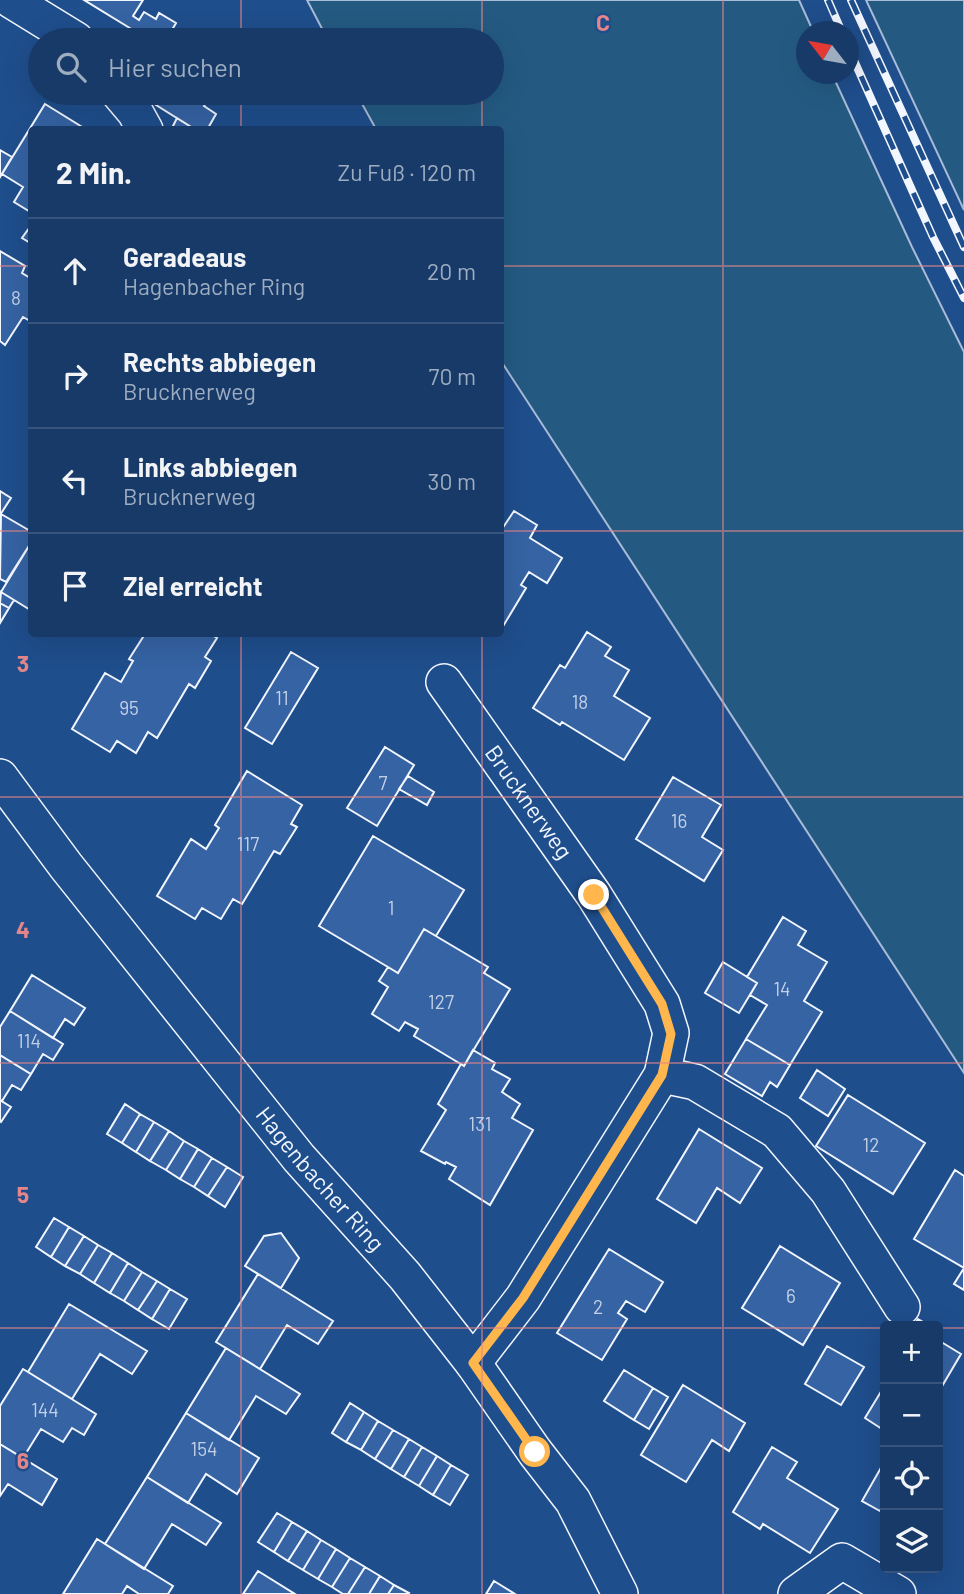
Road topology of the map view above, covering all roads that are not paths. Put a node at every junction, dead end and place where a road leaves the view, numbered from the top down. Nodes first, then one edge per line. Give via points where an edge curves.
1 (11, 0) edge
2 (56, 28) edge
3 (129, 105) edge
4 (143, 126) edge
5 (444, 682) dead end
6 (0, 777) edge
7 (662, 1075) junction
8 (902, 1307) dead end
9 (473, 1363) junction
10 (620, 1594) edge
11 (796, 1594) edge
12 (898, 1594) edge

1 - 2 street
3 - 4 street
5 - 7 street, Brucknerweg via 594,895 662,1004 671,1034
6 - 9 street, Hagenbacher Ring via 299,1158 405,1276
7 - 8 street via 695,1082 777,1131 828,1191
7 - 9 street, Brucknerweg via 523,1298
9 - 10 street, Hagenbacher Ring via 573,1501
11 - 12 street via 842,1561

